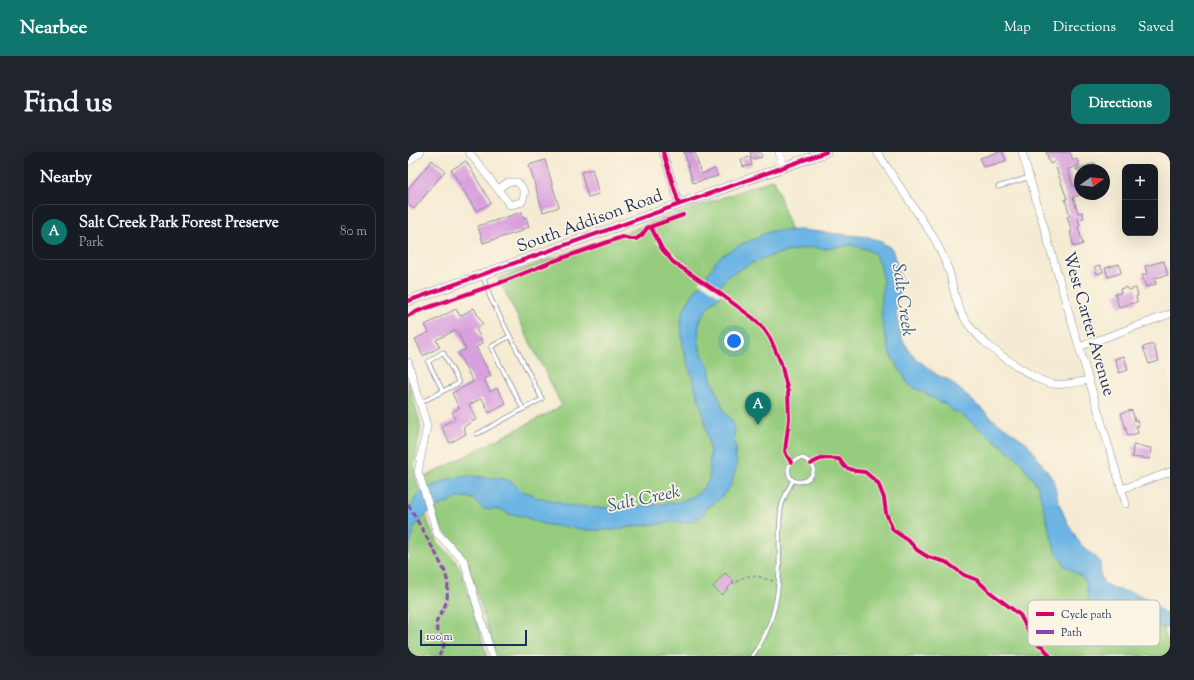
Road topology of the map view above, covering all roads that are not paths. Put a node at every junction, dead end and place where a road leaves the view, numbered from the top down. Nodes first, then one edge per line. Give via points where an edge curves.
1 (420, 152) edge
2 (470, 152) edge
3 (663, 152) edge
4 (779, 152) edge
5 (826, 152) edge
6 (877, 152) edge
7 (1022, 152) edge
8 (408, 162) edge
9 (783, 167) junction
10 (1030, 177) junction
11 (998, 187) dead end
12 (498, 189) dead end
13 (679, 204) junction
14 (483, 274) junction
15 (408, 301) edge
16 (1170, 314) edge
17 (510, 336) junction
18 (1079, 347) junction
19 (408, 362) edge
20 (1089, 380) junction
21 (443, 391) junction
22 (420, 403) junction
23 (523, 410) junction
24 (477, 434) dead end
25 (1170, 472) edge
26 (793, 480) junction
27 (1122, 489) junction
28 (1126, 504) dead end
29 (492, 656) edge
30 (752, 656) edge

1 - 8 street
2 - 12 street
3 - 13 street
4 - 9 street
5 - 9 street, South Addison Road
6 - 20 street via 940,248 960,311 970,328 990,347 1036,378 1053,384
7 - 10 street, West Carter Avenue
9 - 13 street, South Addison Road
10 - 11 lane
10 - 18 street, West Carter Avenue
13 - 14 street, South Addison Road
14 - 15 street, South Addison Road
14 - 17 lane via 490,297
16 - 18 street
17 - 23 lane via 491,347
17 - 23 lane via 542,399
18 - 20 street, West Carter Avenue
19 - 22 street
20 - 27 street, West Carter Avenue
21 - 21 lane via 459,382 443,352 428,362
21 - 22 lane
22 - 29 street via 427,426 418,472 420,480 437,533 464,561
23 - 24 lane
25 - 27 street
26 - 26 lane via 803,481 812,476 813,467 807,460 800,458 791,462 788,469
26 - 30 lane via 781,508 779,582 775,608 761,645
27 - 28 street, West Carter Avenue

